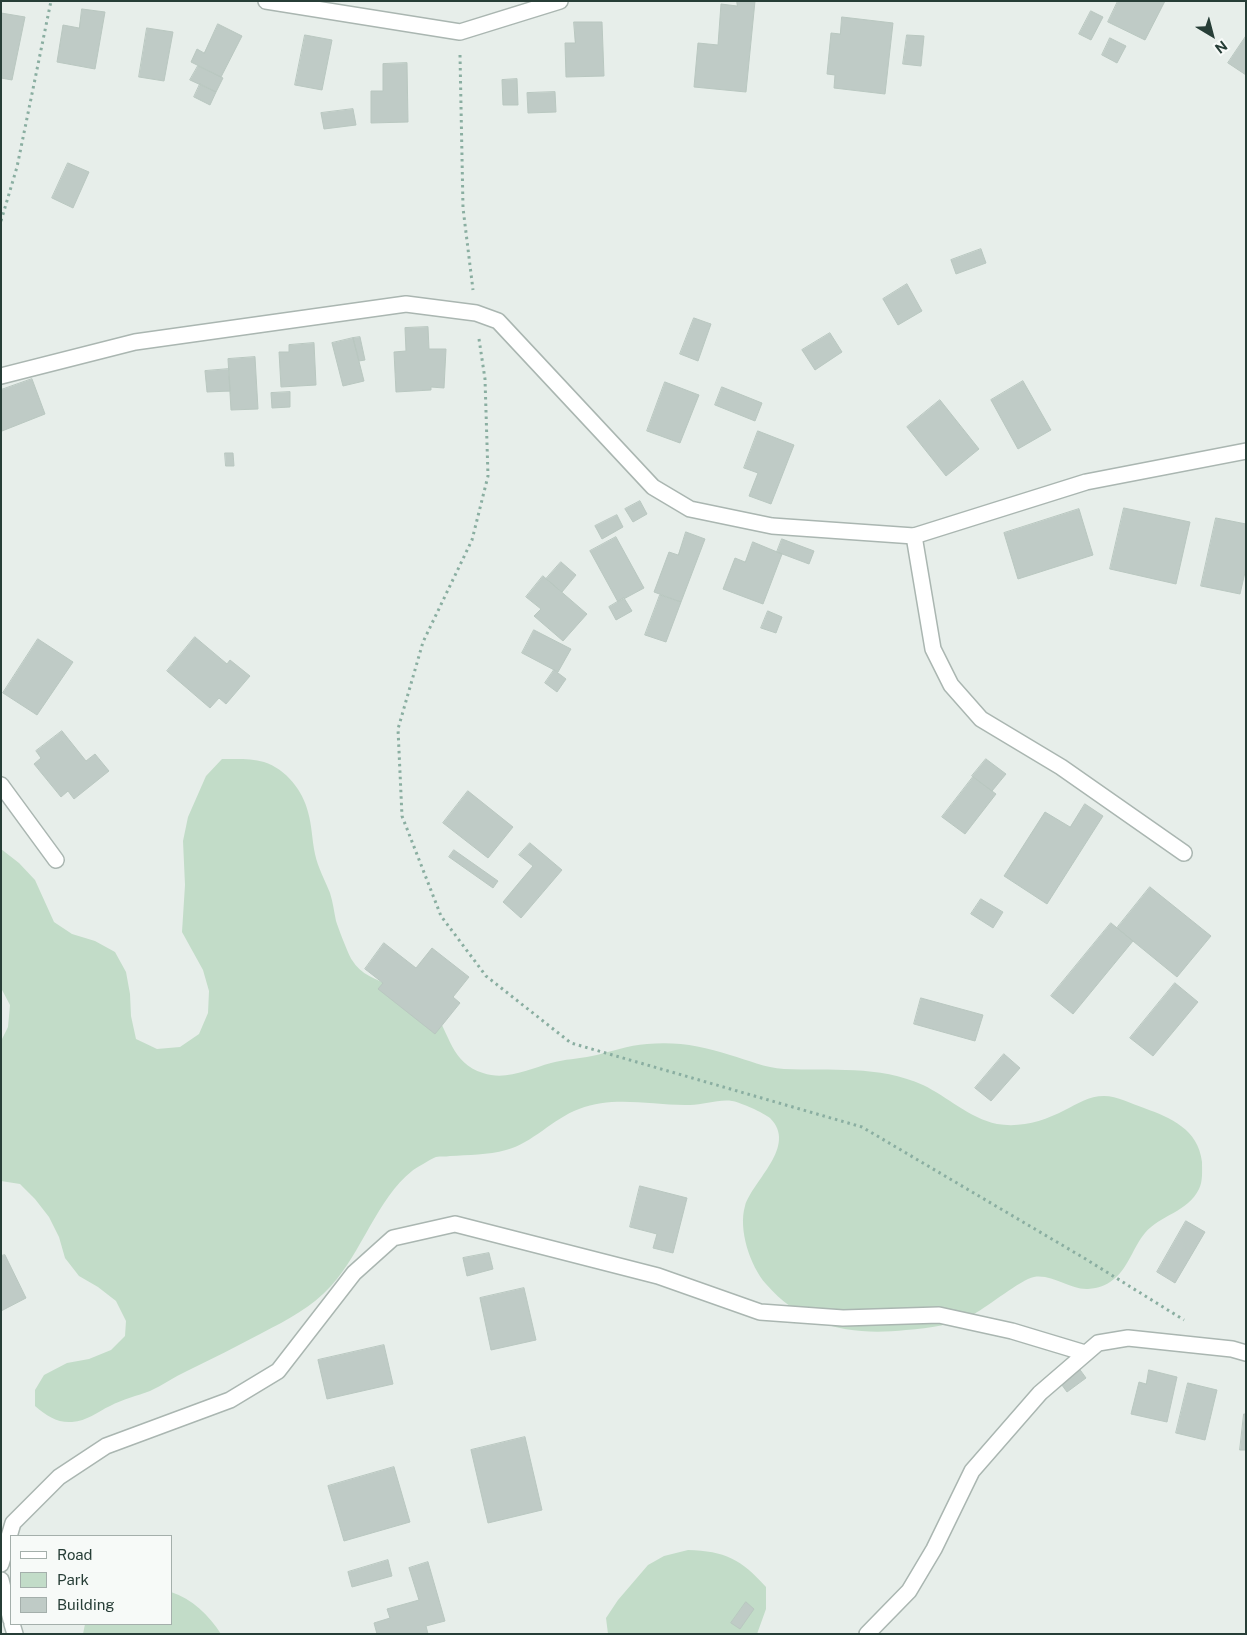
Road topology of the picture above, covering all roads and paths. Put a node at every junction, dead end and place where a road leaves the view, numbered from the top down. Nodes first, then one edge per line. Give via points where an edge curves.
1 (51, 1) edge
2 (266, 1) edge
3 (560, 1) edge
4 (460, 32) junction
5 (1, 221) edge
6 (476, 313) junction
7 (1, 376) edge
8 (1246, 452) edge
9 (914, 536) junction
10 (1, 785) edge
11 (1184, 852) dead end
12 (56, 860) dead end
13 (1191, 1324) dead end
14 (1085, 1353) junction
15 (1246, 1353) edge
16 (1, 1564) edge
17 (1, 1580) edge
18 (10, 1614) edge
19 (868, 1634) edge

1 - 5 path via 17,167
2 - 4 street
3 - 4 street
4 - 6 path via 462,208
6 - 7 street via 406,304 135,342
6 - 9 street via 498,321 653,487 690,509 772,526
6 - 13 path via 485,379 488,476 472,540 423,642 398,729 402,816 441,916 486,976 571,1044 862,1127
8 - 9 street via 1086,482
9 - 11 street via 933,649 951,685 981,718 1061,767
10 - 12 street
14 - 15 street via 1098,1343 1128,1338
14 - 16 street via 1012,1331 939,1315 843,1318 760,1312 658,1276 455,1224 393,1238 354,1273 278,1370 230,1400 106,1446 59,1477 12,1523
14 - 19 street via 1040,1393 972,1471 934,1549 909,1591
17 - 18 street

